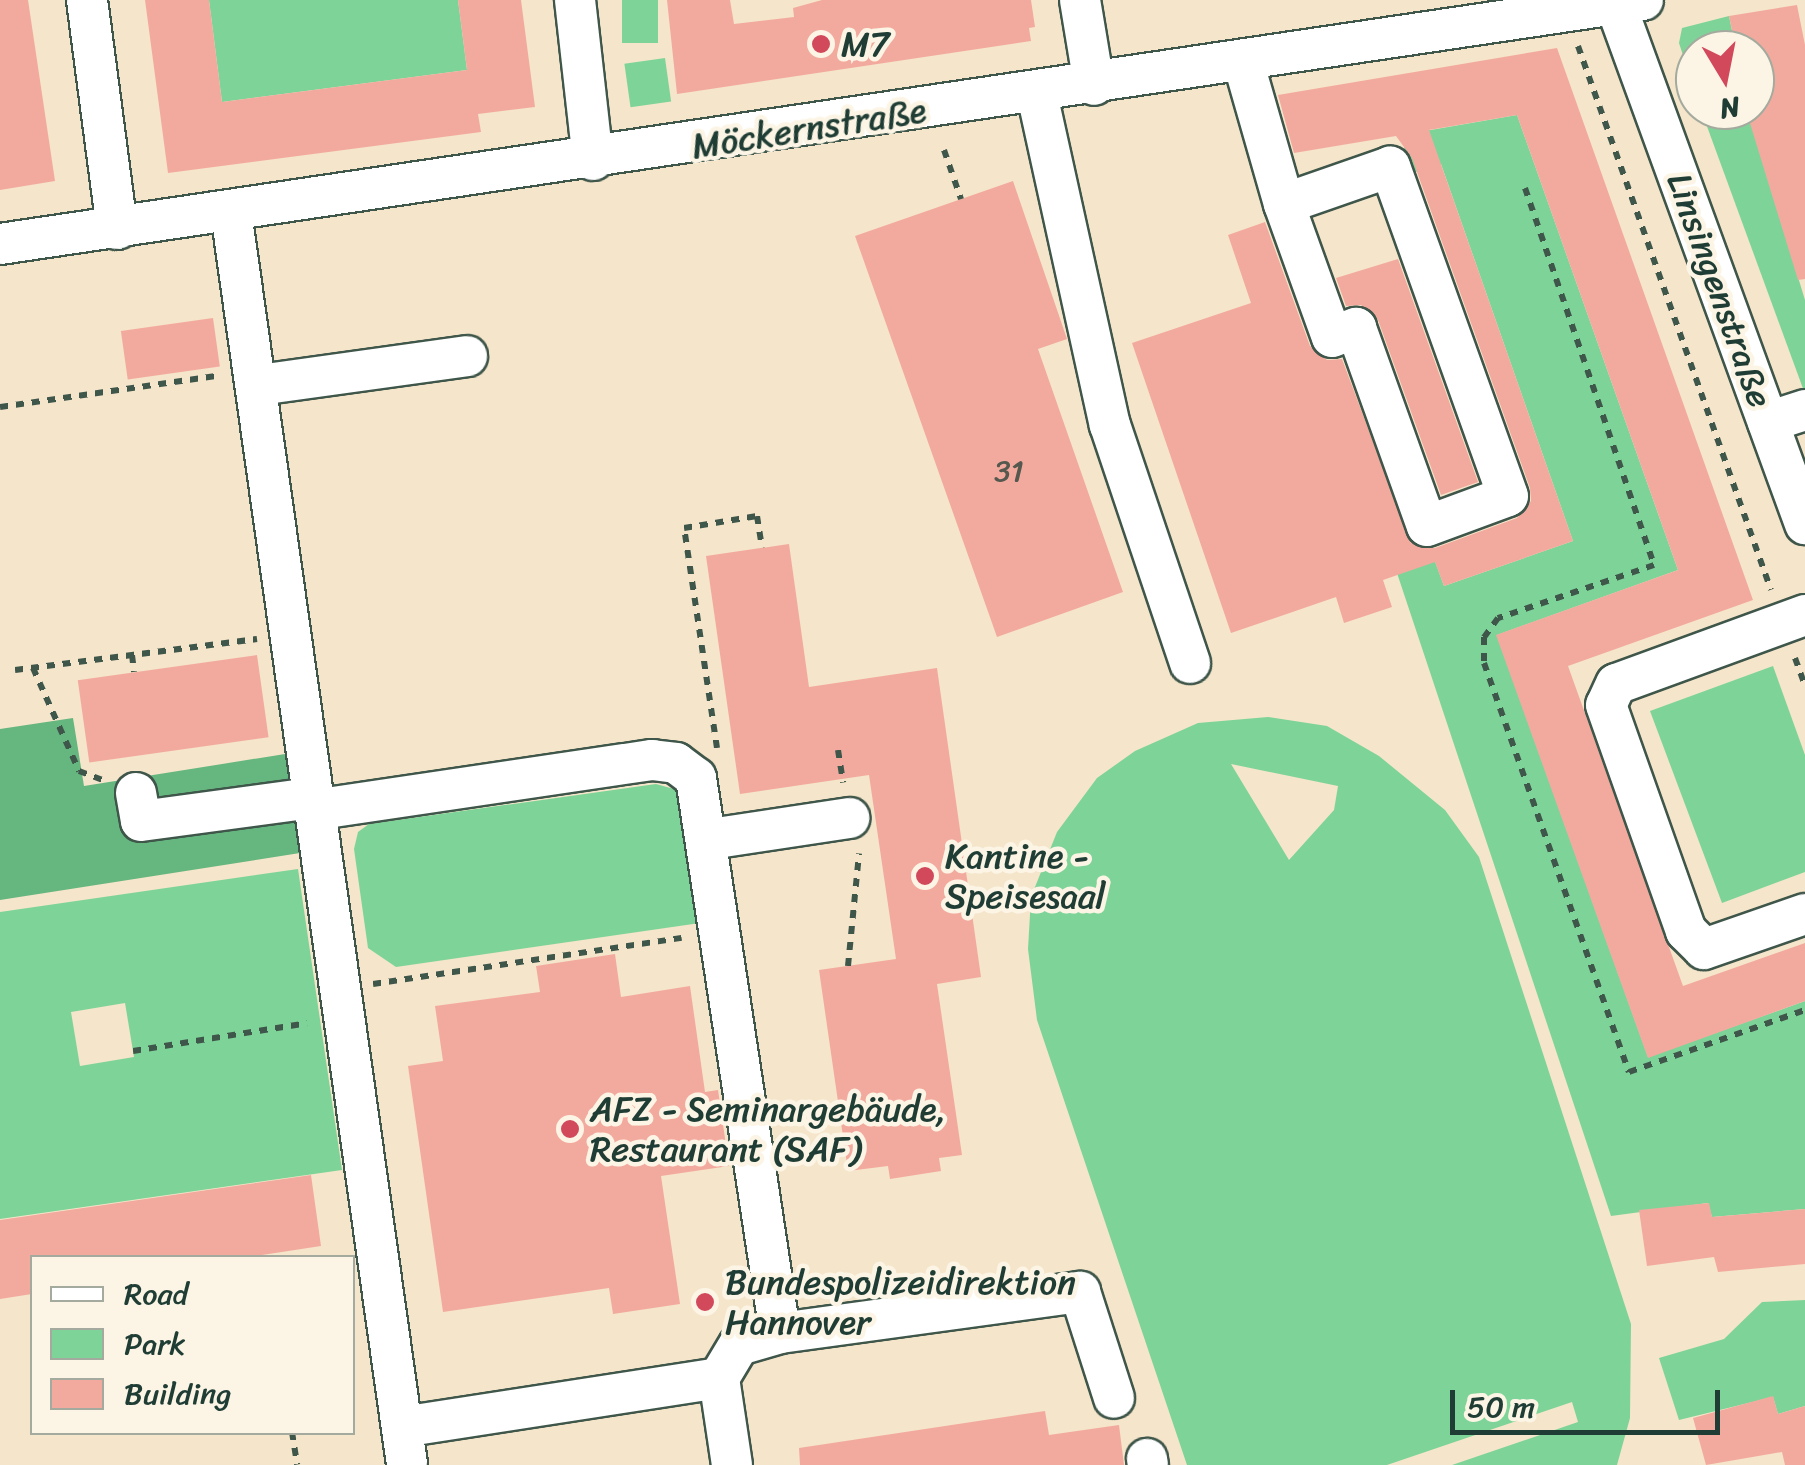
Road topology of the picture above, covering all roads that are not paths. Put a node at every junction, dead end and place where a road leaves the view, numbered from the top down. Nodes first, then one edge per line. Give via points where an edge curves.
1 (87, 0) edge
2 (575, 0) edge
3 (1080, 0) edge
4 (1625, 1) edge
5 (1243, 60) junction
6 (1094, 85) junction
7 (1038, 94) junction
8 (594, 160) junction
9 (1284, 204) junction
10 (231, 212) junction
11 (116, 229) junction
12 (0, 244) edge
13 (467, 356) dead end
14 (258, 378) junction
15 (1787, 416) edge
16 (1805, 524) edge
17 (1794, 619) edge
18 (1190, 663) dead end
19 (136, 793) road end
20 (312, 804) junction
21 (848, 818) road end
22 (710, 840) junction
23 (1805, 914) edge
24 (780, 1333) junction
25 (719, 1378) junction
26 (1114, 1398) dead end
27 (405, 1446) edge
28 (732, 1465) edge

1 - 11 street
2 - 8 street
3 - 6 street
4 - 5 street, Möckernstraße
4 - 15 street, Linsingenstraße
5 - 6 street, Möckernstraße
5 - 9 street
6 - 7 street, Möckernstraße
7 - 8 street, Möckernstraße
7 - 18 street via 1110,425
8 - 10 street, Möckernstraße
9 - 9 street via 1332,337 1356,328 1427,526 1508,496 1390,167
10 - 11 street, Möckernstraße
10 - 14 street
11 - 12 street, Möckernstraße
13 - 14 street
14 - 20 street
15 - 16 street, Linsingenstraße
17 - 23 street via 1616,684 1606,704 1686,931 1704,949
19 - 20 street via 141,820
20 - 22 street via 652,760 676,763 696,778
20 - 27 street
21 - 22 street
22 - 24 street
24 - 25 street via 739,1345
24 - 26 street via 1080,1292
25 - 27 street
25 - 28 street

